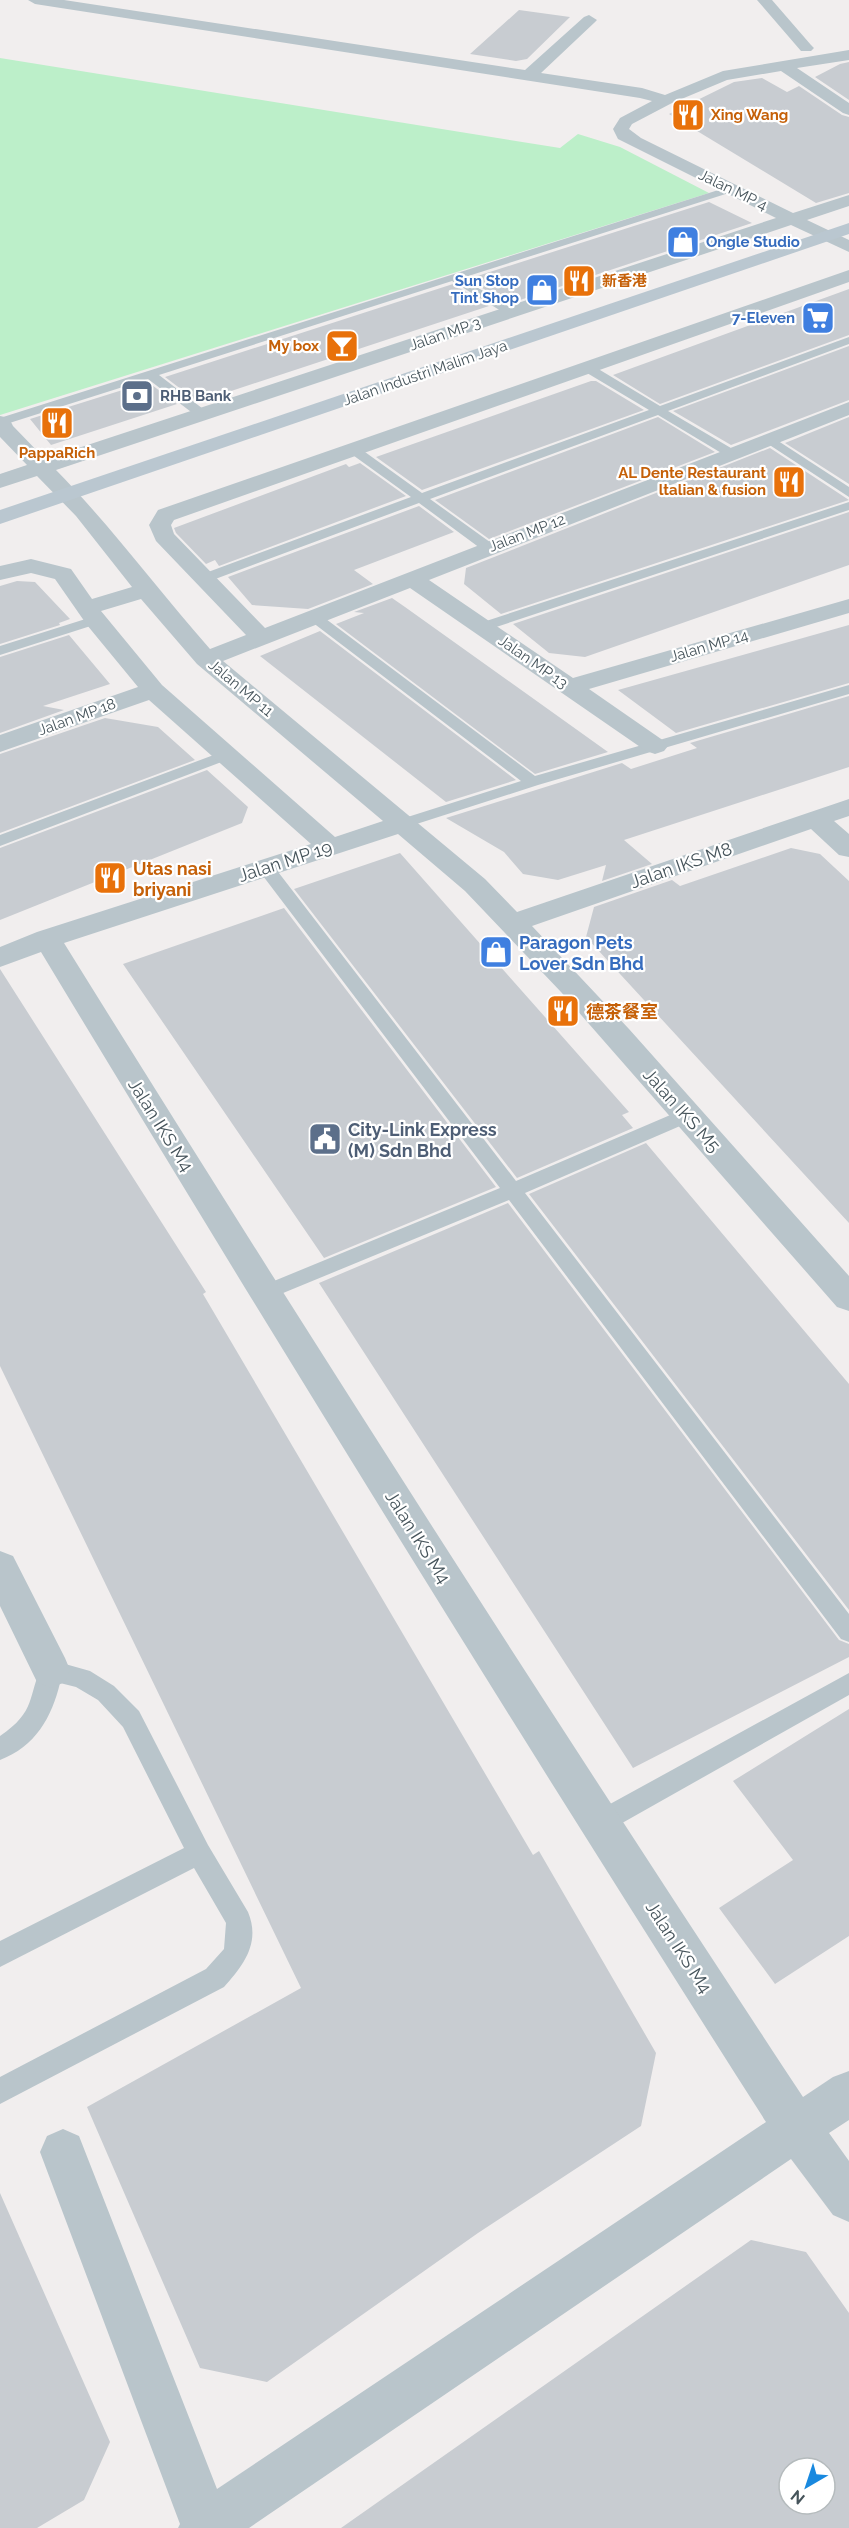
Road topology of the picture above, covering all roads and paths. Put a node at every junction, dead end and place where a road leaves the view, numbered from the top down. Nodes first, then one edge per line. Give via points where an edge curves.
1 (35, 0) edge
2 (764, 0) edge
3 (59, 2) edge
4 (589, 20) dead end
5 (849, 42) edge
6 (806, 48) junction
7 (849, 55) edge
8 (717, 63) dead end
9 (782, 65) junction
10 (528, 76) junction
11 (663, 82) dead end
12 (642, 93) junction
13 (666, 100) junction
14 (849, 110) edge
15 (731, 189) junction
16 (849, 200) edge
17 (790, 218) junction
18 (849, 228) edge
19 (826, 236) junction
20 (849, 249) edge
21 (827, 258) dead end
22 (849, 276) edge
23 (456, 279) junction
24 (510, 312) junction
25 (849, 340) edge
26 (586, 367) junction
27 (150, 374) junction
28 (849, 408) edge
29 (659, 410) junction
30 (203, 415) junction
31 (1, 422) edge
32 (768, 439) junction
33 (354, 450) junction
34 (732, 454) junction
35 (41, 469) junction
36 (0, 481) edge
37 (849, 493) edge
38 (419, 498) junction
39 (86, 503) junction
40 (849, 506) edge
41 (0, 517) edge
42 (0, 535) edge
43 (489, 548) junction
44 (0, 573) edge
45 (205, 578) junction
46 (411, 578) junction
47 (146, 590) junction
48 (849, 606) edge
49 (91, 614) junction
50 (313, 616) junction
51 (482, 627) junction
52 (261, 637) junction
53 (0, 651) edge
54 (206, 658) junction
55 (569, 687) junction
56 (849, 689) edge
57 (153, 690) junction
58 (0, 744) edge
59 (655, 746) junction
60 (227, 755) junction
61 (533, 782) junction
62 (849, 807) edge
63 (815, 818) junction
64 (401, 824) junction
65 (0, 841) edge
66 (329, 846) junction
67 (849, 849) edge
68 (266, 868) junction
69 (513, 923) junction
70 (47, 939) junction
71 (0, 958) edge
72 (688, 1115) junction
73 (511, 1191) junction
74 (264, 1293) junction
75 (849, 1298) edge
76 (0, 1567) edge
77 (849, 1632) edge
78 (51, 1670) junction
79 (849, 1683) edge
80 (0, 1749) edge
81 (599, 1822) junction
82 (199, 1852) junction
83 (0, 1954) edge
84 (0, 2091) edge
85 (849, 2093) edge
86 (798, 2130) junction
87 (63, 2152) dead end
88 (849, 2199) edge
89 (206, 2527) edge

1 - 3 street
2 - 6 street
3 - 10 street
4 - 10 street
5 - 6 street
6 - 8 street
7 - 9 street
9 - 13 street via 723,76
9 - 14 street
10 - 12 street
11 - 12 street
12 - 13 street
13 - 15 street, Jalan MP 4 via 626,121 621,129 624,135
15 - 17 street, Jalan MP 4
15 - 23 lane
16 - 17 street, Jalan MP 3
17 - 19 street, Jalan MP 4
17 - 24 street, Jalan MP 3
18 - 19 main road, Jalan Industri Malim Jaya
19 - 20 street, Jalan MP 4
19 - 39 main road, Jalan Industri Malim Jaya
20 - 21 main road
22 - 26 street
23 - 24 lane
23 - 27 lane
24 - 30 street, Jalan MP 3
25 - 29 lane
26 - 29 lane
26 - 33 street
27 - 30 lane
27 - 31 lane
28 - 32 street, Jalan MP 12
29 - 34 lane
29 - 38 lane
30 - 35 street, Jalan MP 3
31 - 35 street, Jalan MP 11
32 - 34 street, Jalan MP 12
32 - 37 lane
33 - 38 lane
33 - 45 street via 166,515 160,525 164,536
34 - 43 street, Jalan MP 12
35 - 36 street, Jalan MP 3
35 - 39 street, Jalan MP 11
38 - 43 lane
38 - 45 lane
39 - 41 main road, Jalan Industri Malim Jaya
39 - 42 main road, Jalan Industri Malim Jaya
39 - 47 street, Jalan MP 11
40 - 51 lane
43 - 46 street, Jalan MP 12
44 - 49 street via 32,566 63,574
45 - 52 street
46 - 50 street, Jalan MP 12
46 - 51 street, Jalan MP 13
47 - 49 street
47 - 54 street, Jalan MP 11
48 - 55 street, Jalan MP 14
49 - 53 lane
49 - 57 street
50 - 52 street, Jalan MP 12
50 - 61 lane
51 - 55 street, Jalan MP 13
52 - 54 street, Jalan MP 12
54 - 64 street, Jalan MP 11
55 - 59 street, Jalan MP 13
56 - 59 lane
57 - 58 street, Jalan MP 18
57 - 60 street
59 - 61 lane
60 - 65 lane
60 - 66 street
61 - 64 lane
62 - 63 street, Jalan IKS M8
63 - 67 street
63 - 69 street, Jalan IKS M8
64 - 66 street, Jalan MP 19
64 - 69 street, Jalan MP 11
66 - 68 street, Jalan MP 19
68 - 70 street, Jalan MP 19
68 - 73 lane
69 - 72 street, Jalan IKS M5
70 - 71 street, Jalan MP 19
70 - 74 street, Jalan IKS M4
72 - 73 lane
72 - 75 street, Jalan IKS M5
73 - 74 lane
73 - 77 lane
74 - 81 street, Jalan IKS M4
76 - 78 street
78 - 80 lane via 42,1709 24,1734
78 - 82 lane via 82,1678 106,1693 132,1719
79 - 81 lane
81 - 86 street, Jalan IKS M4
82 - 83 lane
82 - 84 lane via 239,1920 236,1954 215,1978
85 - 86 street
86 - 88 street, Jalan IKS M4
86 - 89 street
87 - 89 street

